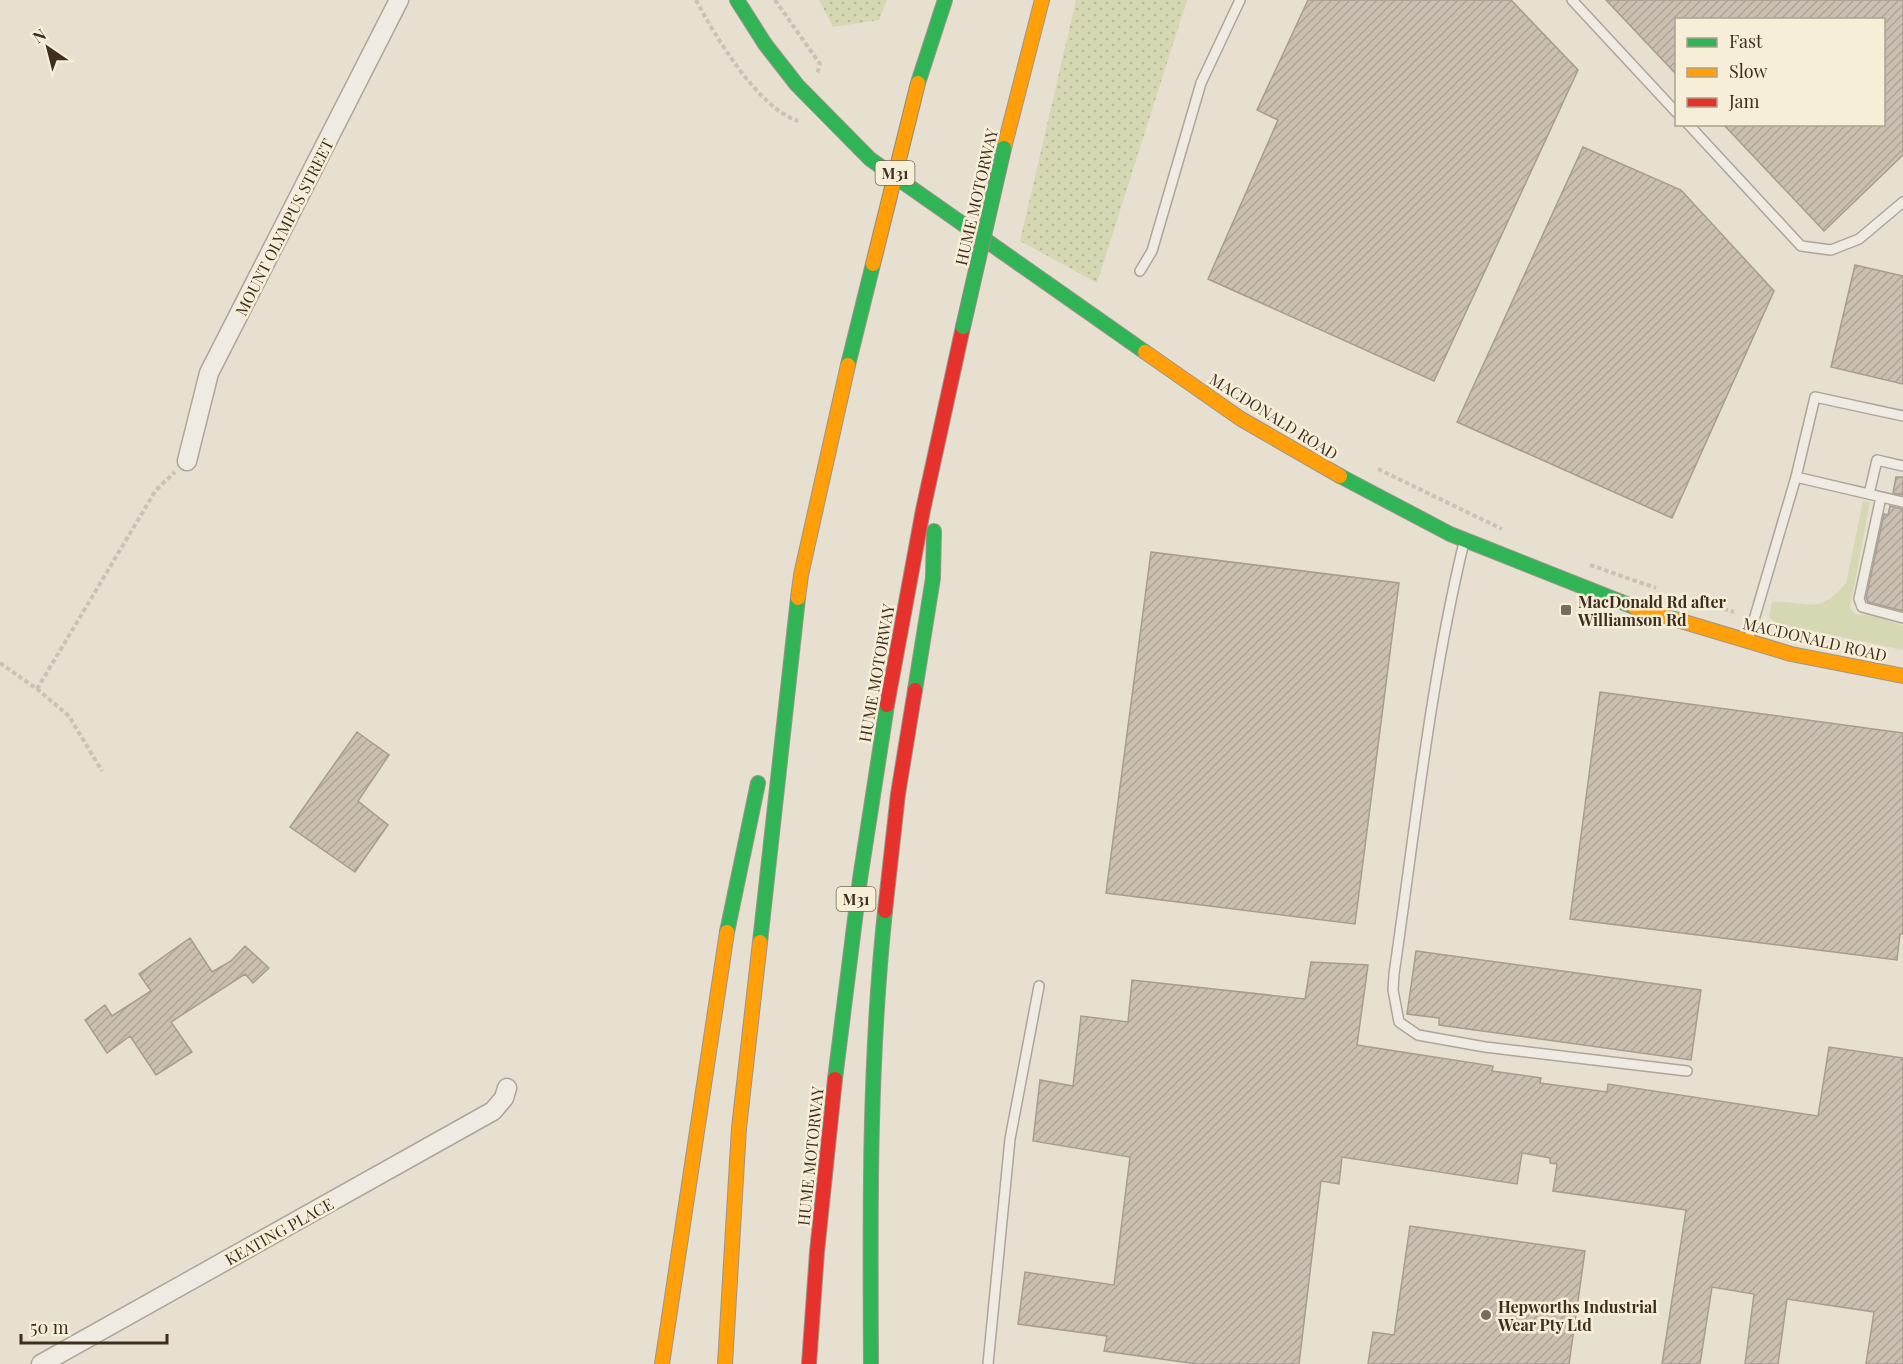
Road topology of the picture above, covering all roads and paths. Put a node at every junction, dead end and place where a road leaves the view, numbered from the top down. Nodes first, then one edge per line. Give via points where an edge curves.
1 (399, 0) edge
2 (696, 0) edge
3 (737, 0) edge
4 (775, 0) edge
5 (945, 0) edge
6 (1042, 0) edge
7 (1240, 0) edge
8 (1572, 0) edge
9 (798, 35) dead end
10 (753, 88) dead end
11 (1675, 110) edge
12 (1690, 126) edge
13 (1903, 202) edge
14 (1140, 271) dead end
15 (1903, 416) edge
16 (936, 439) junction
17 (187, 461) joint
18 (1903, 466) edge
19 (1378, 470) dead end
20 (1796, 477) junction
21 (1869, 494) junction
22 (1881, 497) junction
23 (1903, 502) edge
24 (1509, 532) dead end
25 (1464, 539) junction
26 (1586, 564) dead end
27 (801, 575) junction
28 (1665, 591) dead end
29 (1692, 599) dead end
30 (1903, 618) edge
31 (1754, 620) junction
32 (1748, 642) junction
33 (0, 663) edge
34 (1903, 675) edge
35 (37, 688) junction
36 (768, 737) dead end
37 (102, 771) dead end
38 (761, 771) dead end
39 (1039, 986) dead end
40 (1688, 1071) dead end
41 (507, 1088) dead end
42 (41, 1364) edge
43 (662, 1364) edge
44 (724, 1364) edge
45 (809, 1364) edge
46 (871, 1364) edge
47 (988, 1364) edge

1 - 17 street, MOUNT OLYMPUS STREET via 210,374
2 - 10 path
3 - 25 main road, MACDONALD ROAD via 753,29 788,75 870,159 1241,419 1354,485
4 - 9 path
5 - 27 main road, M31, bridge via 918,82 834,420
6 - 16 main road, HUME MOTORWAY / M31, bridge
7 - 14 lane via 1201,84 1152,251
8 - 11 lane
12 - 13 lane via 1801,246 1831,250 1859,239
15 - 20 lane via 1815,397
16 - 45 main road, HUME MOTORWAY / M31 via 891,674 854,908 814,1269
16 - 46 main road via 933,578 898,794 878,981 870,1197
17 - 35 path via 156,490
18 - 21 lane via 1877,460
19 - 24 path
20 - 21 lane
20 - 31 lane
21 - 22 lane
22 - 23 lane
22 - 30 lane via 1859,599 1862,607
25 - 32 main road, MACDONALD ROAD via 1616,602
25 - 40 lane via 1451,594 1395,974 1394,1002 1399,1022 1418,1035 1485,1047
26 - 28 path
27 - 36 main road
27 - 44 main road, M31 via 739,1128
29 - 31 path
31 - 32 lane
32 - 34 main road, MACDONALD ROAD
33 - 35 path
35 - 37 path via 69,716
38 - 43 main road via 720,967
39 - 47 lane via 1010,1139
41 - 42 street, KEATING PLACE via 493,1111

